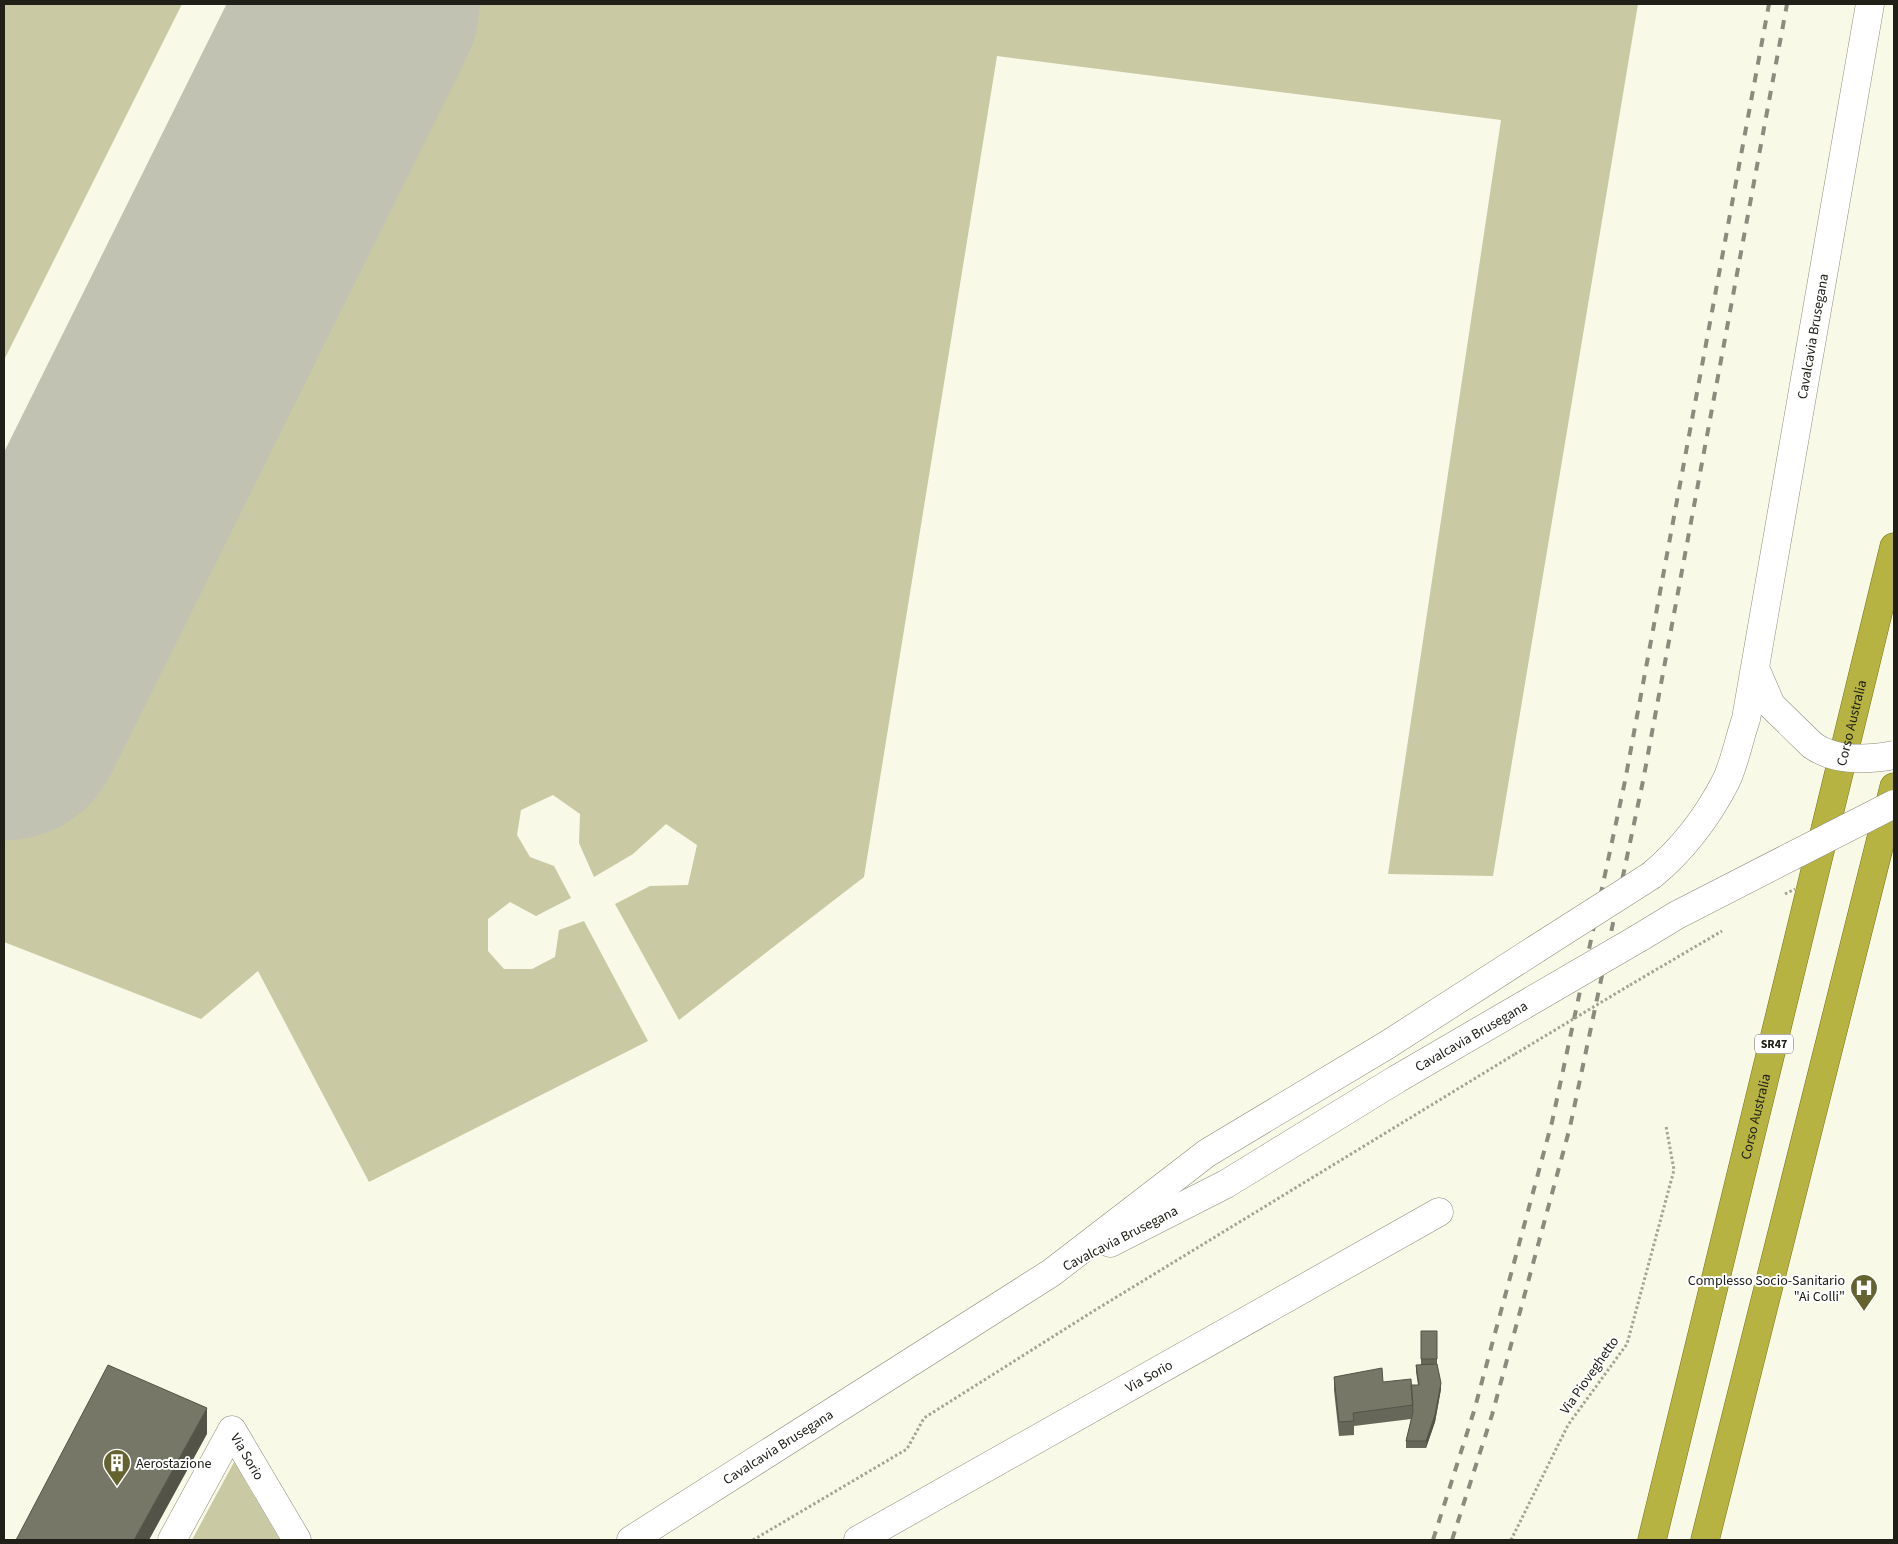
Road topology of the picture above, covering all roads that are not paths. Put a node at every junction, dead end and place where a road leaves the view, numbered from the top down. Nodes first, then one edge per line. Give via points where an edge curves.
1 (1870, 4) edge
2 (1894, 547) edge
3 (1756, 670) junction
4 (1894, 755) edge
5 (1894, 787) edge
6 (1894, 804) edge
7 (1894, 860) edge
8 (1839, 1004) junction
9 (1439, 1212) dead end
10 (1051, 1273) junction
11 (172, 1540) edge
12 (297, 1540) edge
13 (631, 1540) edge
14 (858, 1540) edge
15 (1652, 1540) edge
16 (1705, 1540) edge

1 - 3 main road, Cavalcavia Brusegana
2 - 15 highway, Corso Australia / SR47
3 - 4 main road, bridge via 1771,705 1819,750 1870,759
3 - 10 main road, Cavalcavia Brusegana, bridge via 1746,718 1726,780 1696,829 1669,861 1387,1045 1207,1153
5 - 8 highway
6 - 10 main road, Cavalcavia Brusegana, bridge via 1677,916 1396,1079 1226,1184
7 - 8 highway
8 - 16 highway
9 - 14 main road, Via Sorio
10 - 13 main road, Cavalcavia Brusegana
11 - 12 main road, Via Sorio via 232,1430

